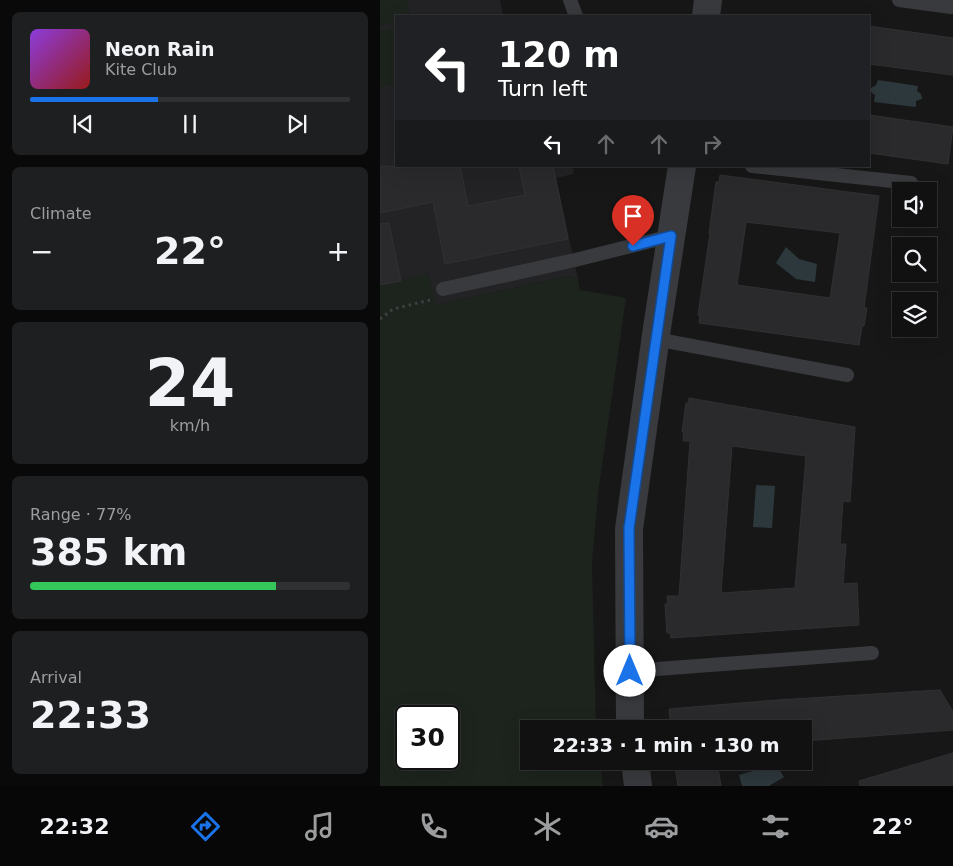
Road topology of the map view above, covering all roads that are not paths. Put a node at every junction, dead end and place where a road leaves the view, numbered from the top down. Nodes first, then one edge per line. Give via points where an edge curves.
1 (570, 0) edge
2 (708, 0) edge
3 (899, 0) edge
4 (951, 7) dead end
5 (576, 15) edge
6 (706, 15) edge
7 (683, 167) edge
8 (761, 167) edge
9 (902, 182) edge
10 (671, 236) junction
11 (442, 289) road end
12 (655, 339) junction
13 (847, 375) dead end
14 (872, 653) dead end
15 (630, 671) junction
16 (630, 720) edge
17 (636, 770) edge
18 (638, 786) edge

1 - 5 lane
2 - 6 street
3 - 4 lane
7 - 10 street
8 - 9 lane
10 - 11 lane
10 - 12 street
12 - 13 lane
12 - 15 street via 629,528
14 - 15 lane
15 - 16 street
17 - 18 street

